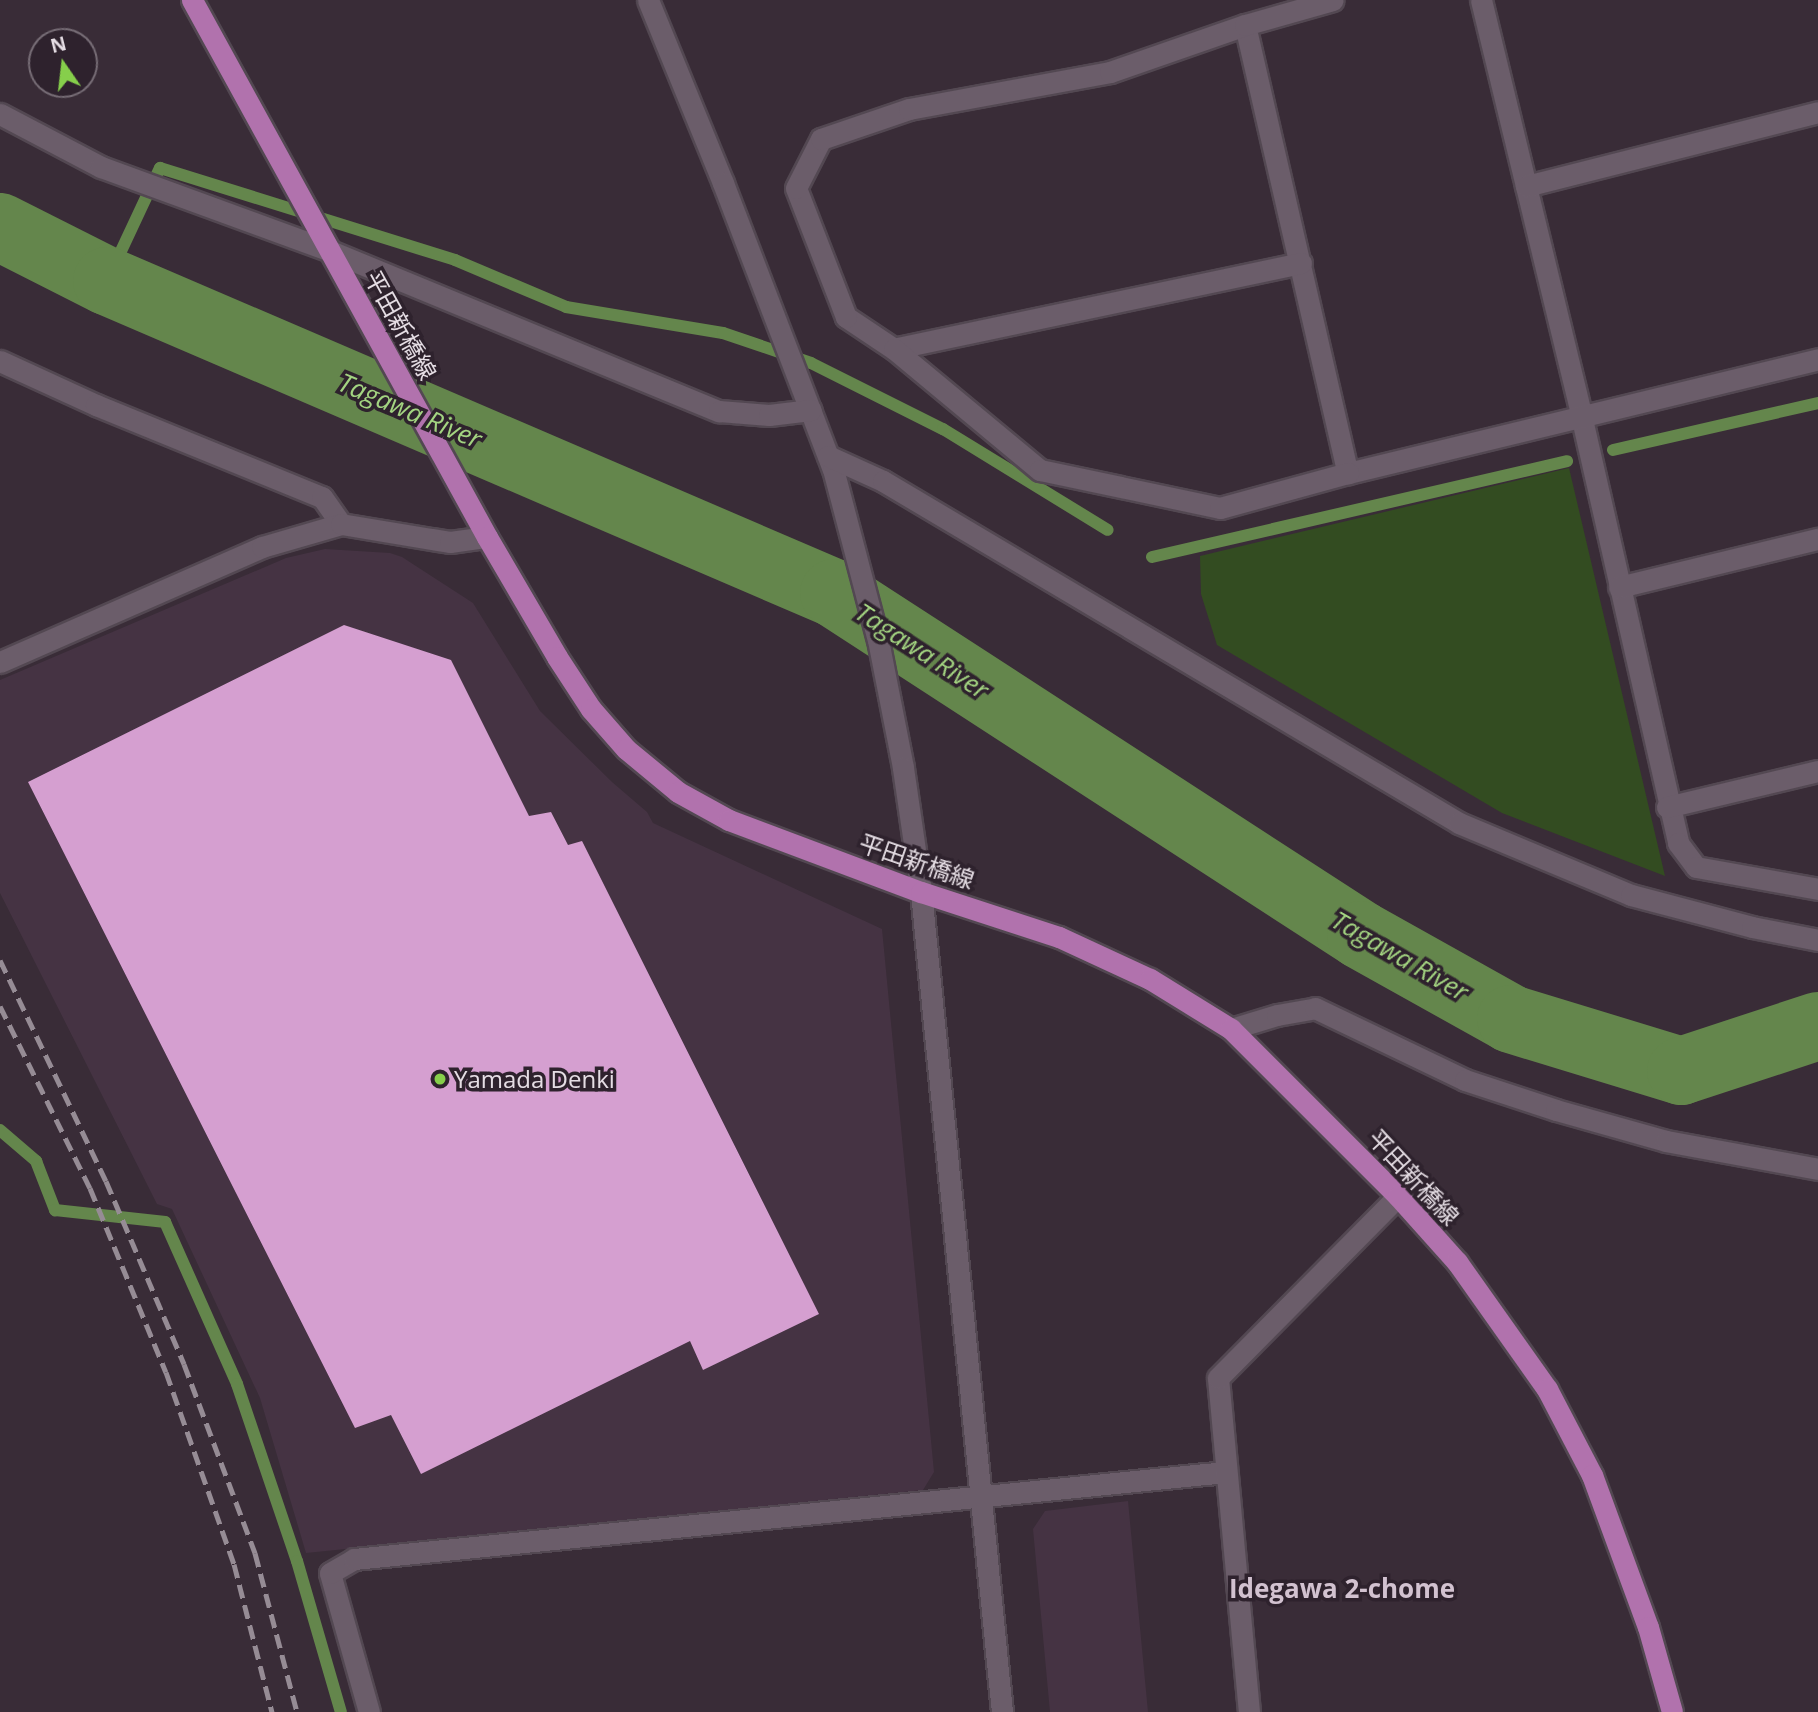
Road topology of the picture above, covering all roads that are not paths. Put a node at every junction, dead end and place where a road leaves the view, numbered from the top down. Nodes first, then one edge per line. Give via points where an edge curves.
1 (192, 0) edge
2 (648, 0) edge
3 (1333, 0) edge
4 (1481, 0) edge
5 (1245, 26) junction
6 (1818, 112) edge
7 (0, 114) edge
8 (1527, 186) junction
9 (330, 251) junction
10 (1301, 263) junction
11 (894, 349) junction
12 (1818, 359) edge
13 (0, 361) edge
14 (811, 410) junction
15 (1582, 419) junction
16 (830, 463) junction
17 (1348, 473) junction
18 (341, 524) junction
19 (487, 537) junction
20 (1818, 539) edge
21 (1619, 587) junction
22 (0, 662) edge
23 (1818, 771) edge
24 (1667, 807) junction
25 (1818, 889) edge
26 (921, 892) junction
27 (1818, 940) edge
28 (1231, 1029) junction
29 (1818, 1169) edge
30 (1398, 1196) junction
31 (1226, 1472) junction
32 (981, 1496) junction
33 (369, 1712) edge
34 (1002, 1712) edge
35 (1249, 1712) edge
36 (1672, 1712) edge

1 - 9 main road, 平田新橋線
2 - 14 street
3 - 5 street
4 - 8 street
5 - 10 street
5 - 11 street via 1110,72 909,109 821,139 796,188 846,317
6 - 8 street
7 - 9 street via 101,167
8 - 15 street
9 - 14 street via 719,411 769,415
9 - 19 main road, 平田新橋線
10 - 11 street
10 - 17 street
11 - 17 street via 1040,470 1220,508
12 - 15 street
13 - 18 street via 322,497
14 - 16 street
15 - 17 street
15 - 21 street
16 - 26 street via 878,640
16 - 27 street via 894,487 1459,823 1631,895
18 - 19 street via 450,542
18 - 22 street via 262,547
19 - 26 main road, 平田新橋線 via 591,709 626,749 678,792 729,820
20 - 21 street
21 - 24 street
23 - 24 street
24 - 25 street via 1678,843 1696,867
26 - 28 main road, 平田新橋線 via 1059,937 1150,979
26 - 32 street
28 - 29 street via 1315,1008 1465,1080 1556,1110 1666,1141
28 - 30 main road, 平田新橋線
30 - 31 street via 1218,1378
30 - 36 main road, 平田新橋線 via 1464,1272 1554,1402 1592,1475 1648,1627
31 - 32 street
31 - 35 street
32 - 33 street via 354,1559 331,1573
32 - 34 street

